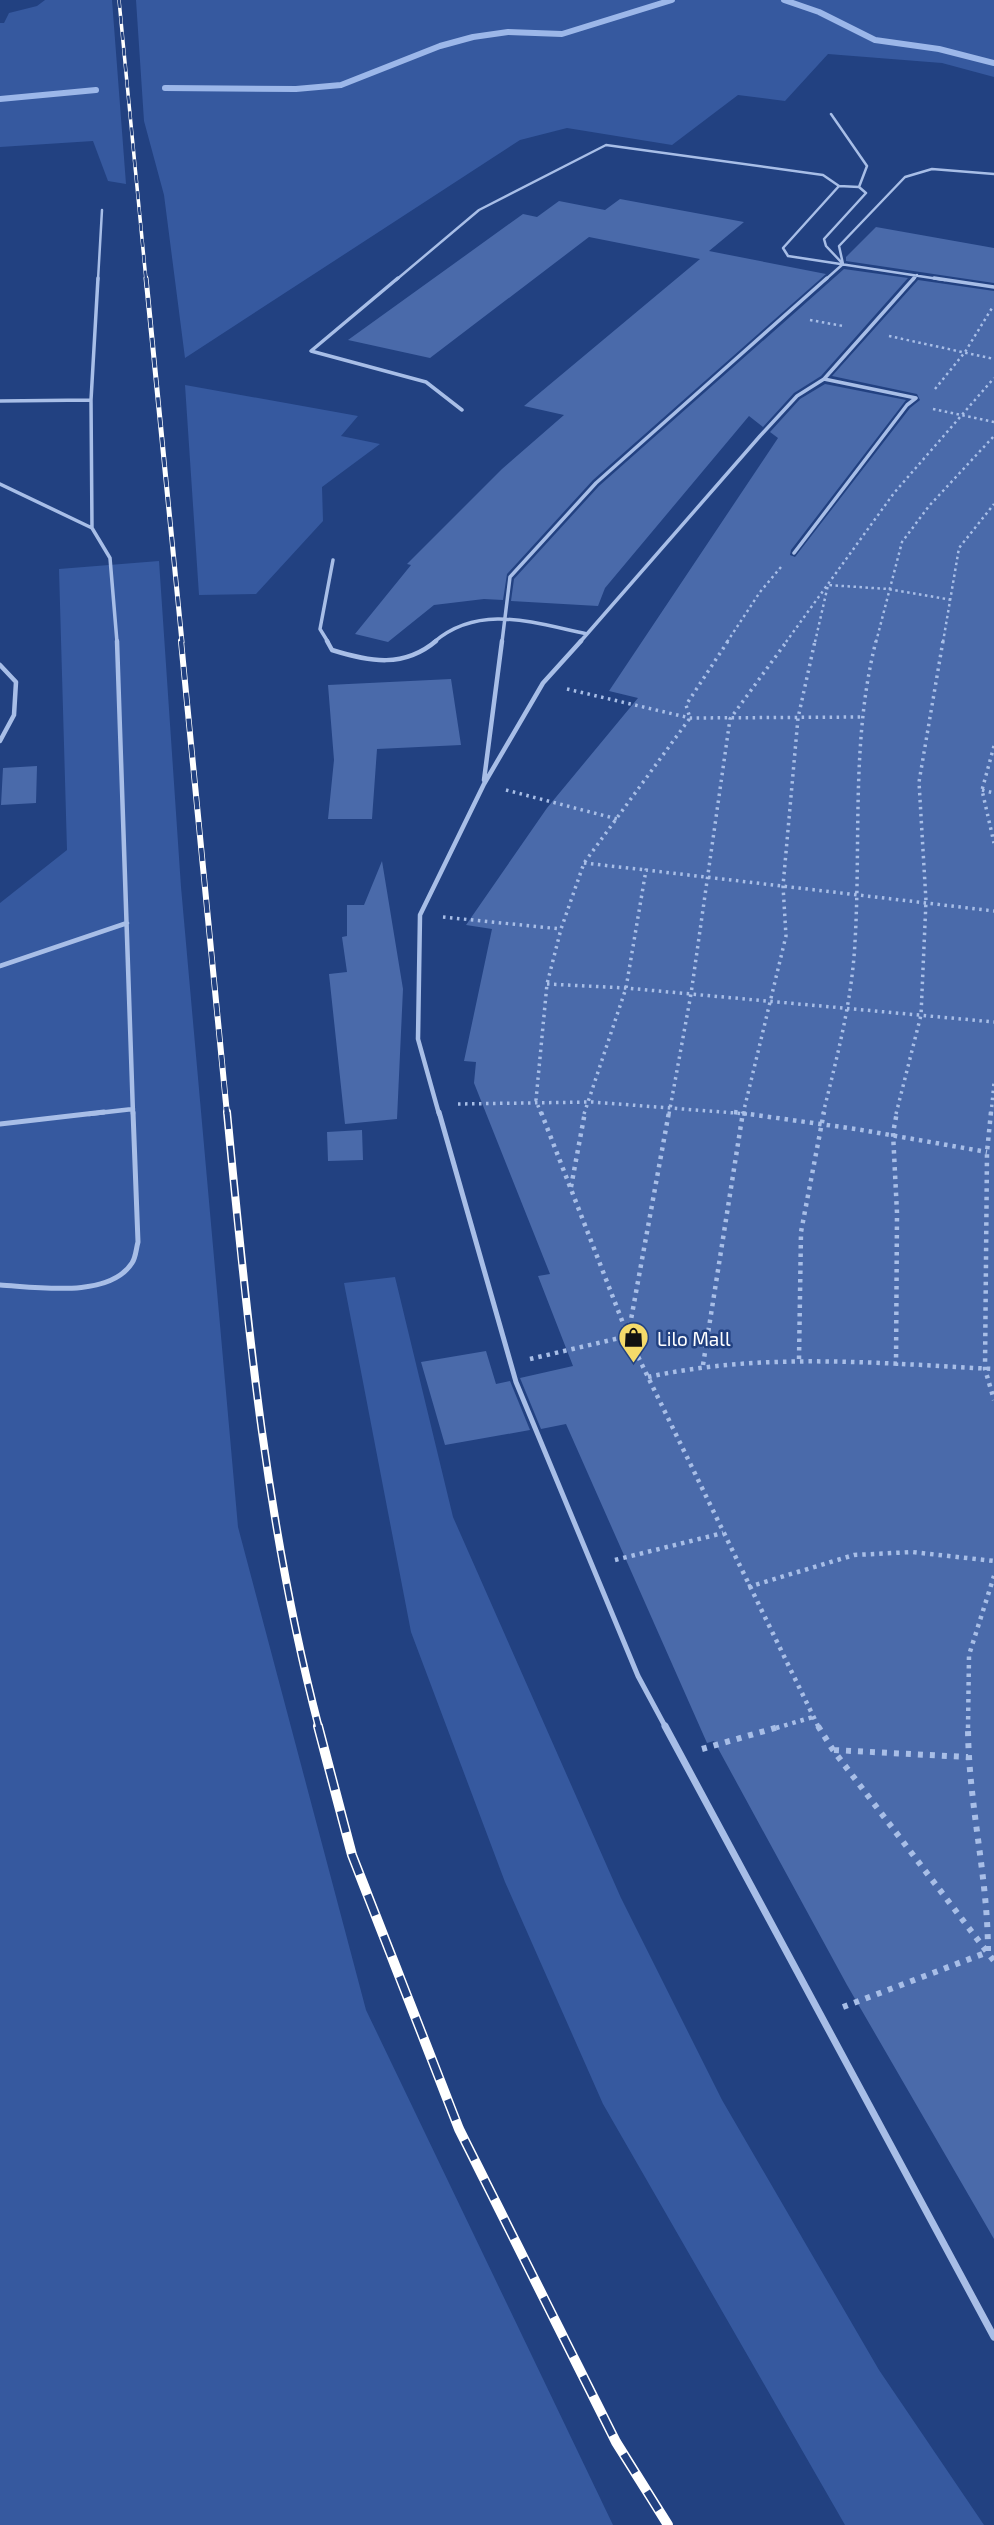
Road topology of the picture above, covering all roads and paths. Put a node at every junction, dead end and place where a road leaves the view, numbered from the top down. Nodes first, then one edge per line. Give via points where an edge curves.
1 (831, 114) dead end
2 (994, 174) edge
3 (839, 186) junction
4 (859, 187) junction
5 (102, 210) dead end
6 (843, 264) junction
7 (917, 275) junction
8 (994, 287) edge
9 (994, 304) edge
10 (994, 378) edge
11 (824, 379) junction
12 (916, 398) junction
13 (91, 400) junction
14 (0, 401) edge
15 (907, 405) junction
16 (462, 410) dead end
17 (961, 414) junction
18 (994, 422) edge
19 (994, 436) edge
20 (0, 484) edge
21 (994, 504) edge
22 (92, 528) junction
23 (794, 552) joint
24 (333, 560) dead end
25 (828, 584) junction
26 (888, 589) junction
27 (952, 600) junction
28 (505, 620) junction
29 (587, 634) junction
30 (0, 665) edge
31 (543, 683) junction
32 (864, 717) junction
33 (690, 718) junction
34 (798, 718) junction
35 (730, 719) junction
36 (0, 741) edge
37 (994, 746) edge
38 (484, 784) junction
39 (982, 790) junction
40 (994, 793) edge
41 (617, 819) junction
42 (994, 843) edge
43 (584, 863) junction
44 (646, 870) junction
45 (709, 878) junction
46 (783, 886) junction
47 (853, 894) junction
48 (926, 901) junction
49 (994, 911) edge
50 (420, 915) junction
51 (127, 923) junction
52 (561, 929) junction
53 (0, 966) edge
54 (547, 984) junction
55 (626, 988) junction
56 (691, 994) junction
57 (771, 1001) junction
58 (849, 1009) junction
59 (921, 1015) junction
60 (994, 1022) edge
61 (994, 1083) edge
62 (536, 1100) junction
63 (587, 1100) junction
64 (436, 1105) junction
65 (671, 1106) junction
66 (133, 1109) junction
67 (744, 1111) junction
68 (0, 1124) edge
69 (821, 1124) junction
70 (892, 1133) junction
71 (988, 1152) junction
72 (571, 1188) junction
73 (0, 1285) edge
74 (628, 1336) junction
75 (799, 1359) junction
76 (511, 1363) junction
77 (703, 1365) junction
78 (896, 1366) junction
79 (985, 1369) junction
80 (994, 1369) edge
81 (648, 1377) junction
82 (994, 1400) edge
83 (723, 1533) junction
84 (994, 1561) edge
85 (593, 1565) junction
86 (994, 1576) edge
87 (748, 1587) junction
88 (813, 1717) junction
89 (833, 1750) junction
90 (681, 1755) junction
91 (968, 1757) junction
92 (988, 1952) junction
93 (994, 1961) edge
94 (820, 2017) junction
95 (994, 2337) edge

1 - 4 lane via 867,166
2 - 6 lane via 932,169 905,177 839,246
3 - 4 lane
3 - 6 lane via 783,247 788,256
3 - 16 lane via 823,175 606,145 479,210 311,351 426,382
4 - 6 lane via 866,193 824,239
5 - 13 lane
6 - 7 lane
6 - 28 lane via 596,483 510,577
7 - 8 lane
7 - 11 lane
9 - 12 path via 965,352 929,396
10 - 17 path
11 - 12 lane
11 - 29 lane via 797,397 760,436
12 - 15 lane
13 - 14 lane
13 - 22 lane
15 - 17 path
15 - 23 lane
17 - 18 path
17 - 25 path via 894,493
19 - 26 path via 902,542
20 - 22 lane
21 - 27 path via 959,548
22 - 51 lane via 110,558 115,598
23 - 33 path via 761,592 686,705
24 - 28 lane via 320,629 332,650 391,661 416,655 448,628 469,621
25 - 26 path
25 - 34 path
25 - 35 path
26 - 27 path
26 - 32 path via 870,665
27 - 48 path via 919,782
28 - 29 lane
28 - 38 lane
29 - 31 lane
30 - 36 lane via 16,682 14,715
31 - 33 path
31 - 38 lane
32 - 34 path
32 - 47 path
33 - 35 path
33 - 41 path
34 - 35 path
34 - 46 path
35 - 45 path
37 - 39 path
38 - 41 path
38 - 50 lane
39 - 40 path
39 - 42 path
41 - 43 path
43 - 44 path
43 - 52 path
44 - 45 path
44 - 55 path
45 - 46 path
45 - 56 path
46 - 47 path
46 - 57 path via 786,936
47 - 48 path
47 - 58 path via 855,941
48 - 49 path
48 - 59 path
50 - 52 path
50 - 64 lane via 418,1039
51 - 53 lane
51 - 66 lane
52 - 54 path
54 - 55 path
54 - 62 path
55 - 56 path
55 - 63 path
56 - 57 path
56 - 65 path
57 - 58 path
57 - 67 path
58 - 59 path
58 - 69 path
59 - 60 path
59 - 70 path
61 - 71 path
62 - 63 path
62 - 64 path
62 - 72 path
63 - 65 path
63 - 72 path
64 - 76 lane
65 - 67 path
65 - 74 path
66 - 68 lane
66 - 73 lane via 138,1257 121,1278 94,1287
67 - 69 path
67 - 77 path
69 - 70 path
69 - 75 path via 801,1232
70 - 71 path
70 - 78 path via 897,1213
71 - 79 path
72 - 74 path
74 - 76 path
74 - 81 path
75 - 77 path
75 - 78 path
76 - 85 lane
77 - 81 path
78 - 79 path
79 - 80 path
79 - 82 path
81 - 83 path
83 - 85 path
83 - 87 path
84 - 87 path via 912,1552 854,1555
85 - 90 lane via 638,1676
86 - 91 path via 970,1655
87 - 88 path
88 - 89 path
88 - 90 path
89 - 91 path
89 - 92 path
90 - 94 lane
91 - 92 path via 988,1912
92 - 93 path
92 - 94 path
94 - 95 lane

